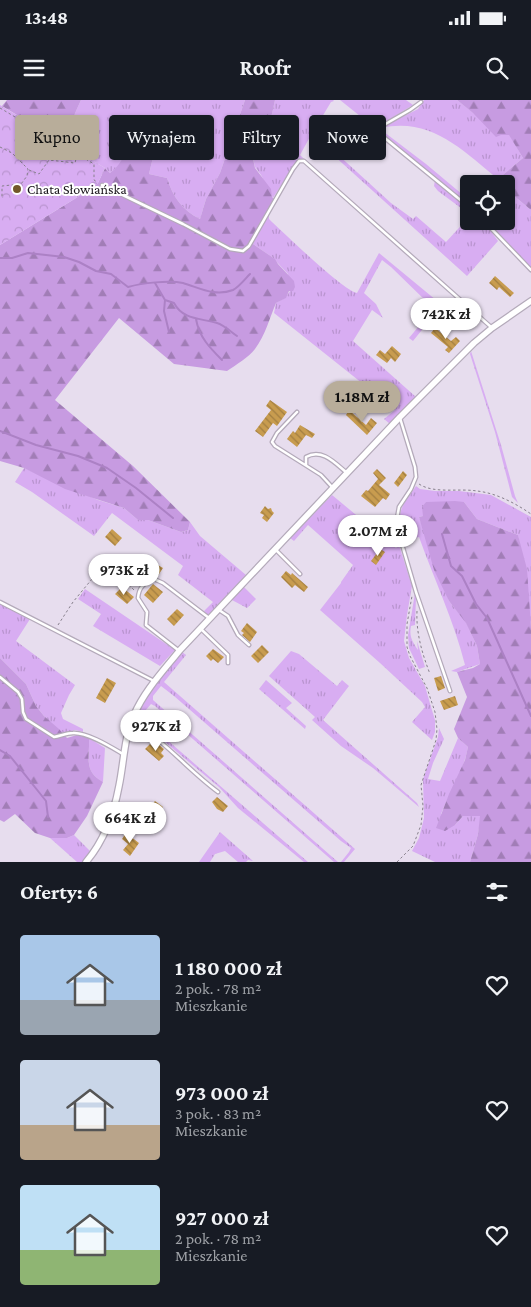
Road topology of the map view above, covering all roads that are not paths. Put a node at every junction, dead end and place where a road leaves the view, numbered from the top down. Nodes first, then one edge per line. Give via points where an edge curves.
1 (421, 102) dead end
2 (102, 185) road end
3 (460, 200) edge
4 (493, 230) edge
5 (531, 270) edge
6 (531, 301) edge
7 (492, 328) junction
8 (297, 412) dead end
9 (400, 417) junction
10 (306, 464) junction
11 (347, 473) junction
12 (334, 489) junction
13 (275, 549) junction
14 (300, 574) dead end
15 (0, 602) edge
16 (218, 609) junction
17 (209, 618) junction
18 (200, 628) junction
19 (249, 645) dead end
20 (179, 651) junction
21 (228, 663) dead end
22 (0, 677) edge
23 (155, 681) junction
24 (450, 691) dead end
25 (132, 720) junction
26 (124, 755) junction
27 (218, 792) dead end
28 (86, 862) edge

1 - 3 lane via 375,130
2 - 7 lane via 230,249 243,251 249,246 293,169 304,161
4 - 5 lane
6 - 7 street
7 - 9 street
8 - 10 lane via 272,442
9 - 11 street
9 - 24 lane via 415,467 415,480 399,506 396,524 414,588
10 - 11 lane via 306,457 321,453
10 - 12 lane
11 - 12 street
12 - 13 street
13 - 14 lane
13 - 16 street
15 - 23 lane
16 - 17 street
16 - 19 lane via 228,616 238,635
17 - 18 street
17 - 20 lane via 163,583 154,579 145,582 138,598 147,612 146,625
18 - 20 street
18 - 21 lane via 228,655
20 - 23 street
22 - 26 lane via 18,692 26,719 54,737 79,733
23 - 25 street
25 - 26 street
25 - 27 lane via 146,728 198,778
26 - 28 street via 112,813 99,845

